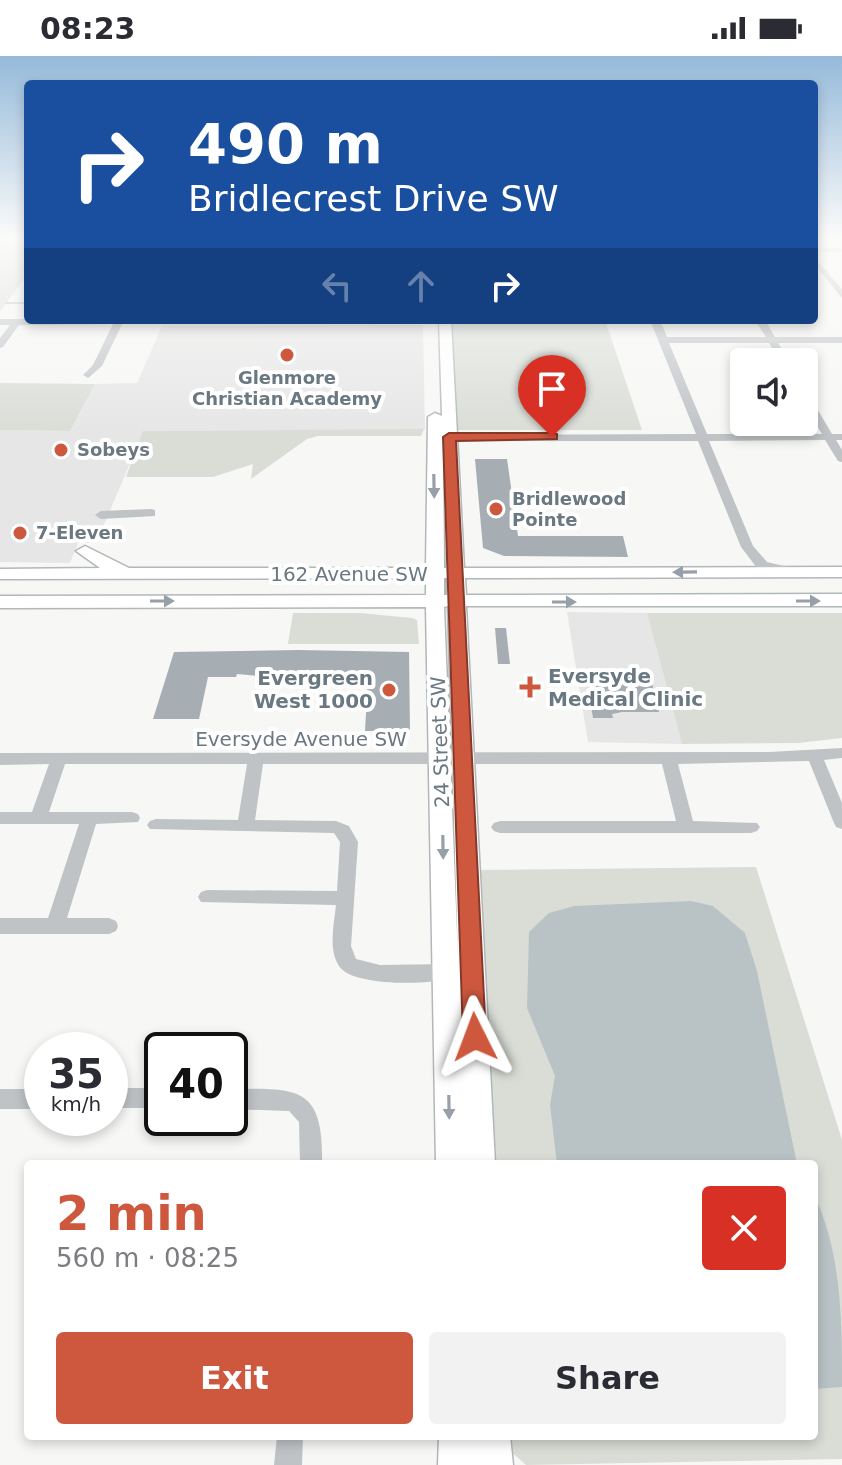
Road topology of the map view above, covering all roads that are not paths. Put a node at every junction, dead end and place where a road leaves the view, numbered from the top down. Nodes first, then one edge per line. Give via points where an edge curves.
1 (0, 322) edge
2 (16, 322) junction
3 (24, 322) edge
4 (118, 324) edge
5 (433, 324) edge
6 (445, 324) edge
7 (657, 324) edge
8 (762, 324) edge
9 (663, 340) junction
10 (771, 340) junction
11 (842, 340) edge
12 (0, 345) edge
13 (776, 348) edge
14 (88, 375) dead end
15 (818, 419) edge
16 (442, 437) junction
17 (702, 437) junction
18 (829, 437) junction
19 (842, 437) edge
20 (842, 459) edge
21 (151, 513) dead end
22 (101, 515) dead end
23 (747, 547) junction
24 (85, 551) dead end
25 (447, 570) junction
26 (718, 572) junction
27 (797, 572) junction
28 (842, 572) edge
29 (630, 573) junction
30 (0, 574) edge
31 (75, 574) junction
32 (161, 574) junction
33 (0, 590) edge
34 (842, 600) edge
35 (105, 601) junction
36 (254, 601) junction
37 (348, 601) junction
38 (0, 602) edge
39 (444, 606) junction
40 (842, 753) edge
41 (815, 757) junction
42 (669, 758) junction
43 (0, 759) edge
44 (59, 759) junction
45 (256, 759) junction
46 (453, 759) junction
47 (0, 818) edge
48 (38, 818) junction
49 (89, 818) junction
50 (132, 818) dead end
51 (842, 823) edge
52 (156, 825) dead end
53 (246, 825) junction
54 (500, 827) dead end
55 (686, 827) junction
56 (751, 827) dead end
57 (207, 897) dead end
58 (346, 898) junction
59 (0, 926) edge
60 (55, 926) junction
61 (109, 926) dead end
62 (446, 972) junction
63 (0, 1099) edge
64 (24, 1099) edge
65 (248, 1099) edge
66 (311, 1160) edge
67 (451, 1160) edge
68 (480, 1160) edge
69 (290, 1440) edge
70 (457, 1440) edge
71 (492, 1440) edge
72 (288, 1465) edge
73 (457, 1465) edge
74 (494, 1465) edge

1 - 2 street
2 - 3 street
2 - 12 street
4 - 14 street
5 - 16 street, 24 Street SW
6 - 16 street, 24 Street SW
7 - 9 street
8 - 10 street
9 - 10 street
9 - 17 street
10 - 11 street
10 - 13 street
15 - 18 street
16 - 17 street
16 -> 25 street, 24 Street SW
16 - 25 street, 24 Street SW
17 - 18 street
17 - 23 street
18 - 19 street
18 - 20 street
21 - 22 street
23 - 26 street via 747,566
23 - 27 street via 762,565
24 - 32 street via 106,565
25 - 29 street, 162 Avenue SW
25 - 32 street, 162 Avenue SW
25 - 36 street
25 - 39 street, 24 Street SW
26 - 27 street, 162 Avenue SW
26 -> 29 street, 162 Avenue SW
27 - 28 street, 162 Avenue SW
29 - 39 street
30 - 31 street, 162 Avenue SW
31 - 32 street, 162 Avenue SW
31 - 33 street via 52,584
31 - 35 street via 72,583 78,592
39 -> 34 street, 162 Avenue SW
35 -> 36 street, 162 Avenue SW
35 - 38 street, 162 Avenue SW
36 - 37 street, 162 Avenue SW
37 - 39 street, 162 Avenue SW
37 - 39 street via 426,617
39 - 46 street, 24 Street SW
39 - 46 street, 24 Street SW
40 - 41 street, Eversyde Avenue SW
41 - 42 street, Eversyde Avenue SW
41 - 51 street
42 - 46 street, Eversyde Avenue SW
42 - 55 street
43 - 44 street, Eversyde Avenue SW
44 - 45 street, Eversyde Avenue SW
44 - 48 street
45 - 46 street, Eversyde Avenue SW
45 - 53 street
46 -> 62 street, 24 Street SW
46 - 68 street, 24 Street SW
47 - 48 street
48 - 49 street
49 - 50 street
49 - 60 street
52 - 53 street
53 - 58 street via 343,830 349,842
54 - 55 street
55 - 56 street
57 - 58 street
58 - 62 street via 342,946 350,966 371,972
59 - 60 street
60 - 61 street
62 -> 67 street, 24 Street SW
63 - 64 street
65 - 66 street via 299,1104 314,1129
69 - 72 street
70 - 73 street
71 - 74 street

